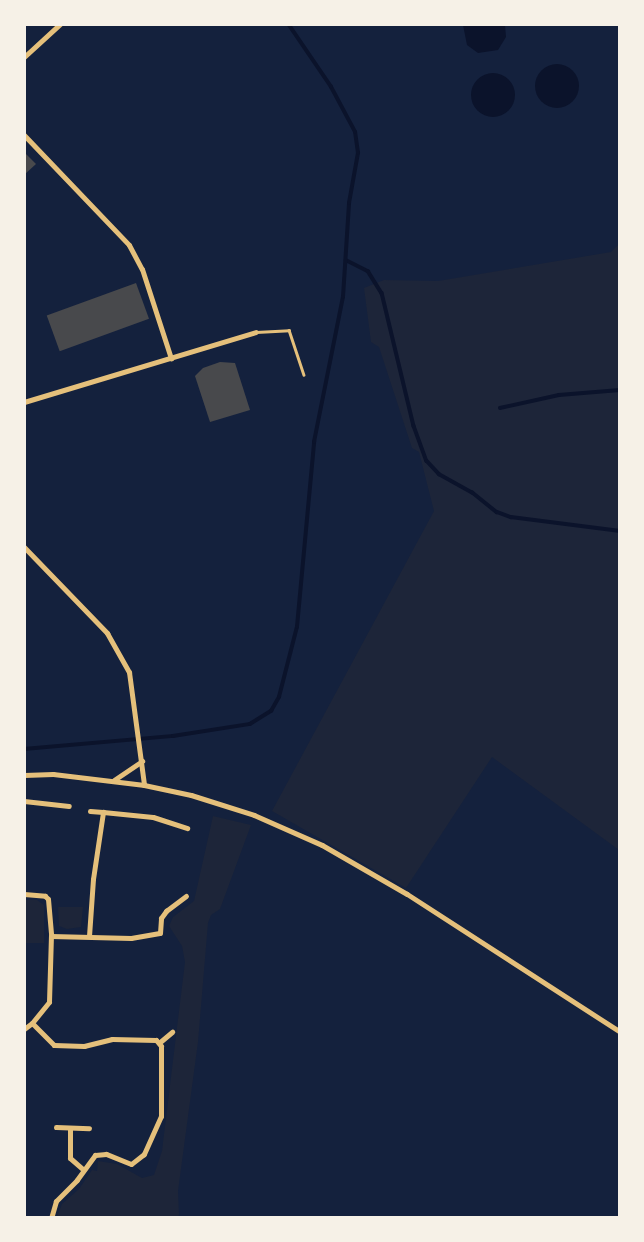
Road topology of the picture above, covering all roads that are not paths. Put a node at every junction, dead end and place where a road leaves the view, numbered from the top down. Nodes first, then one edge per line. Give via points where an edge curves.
1 (60, 24) edge
2 (24, 57) edge
3 (24, 135) edge
4 (256, 332) joint
5 (171, 358) junction
6 (304, 375) dead end
7 (24, 402) edge
8 (24, 547) edge
9 (142, 761) junction
10 (24, 775) edge
11 (114, 780) junction
12 (144, 785) junction
13 (24, 801) edge
14 (69, 806) dead end
15 (90, 811) dead end
16 (103, 812) junction
17 (187, 828) dead end
18 (24, 894) edge
19 (187, 896) dead end
20 (160, 933) junction
21 (51, 936) junction
22 (89, 936) junction
23 (167, 940) dead end
24 (32, 1023) junction
25 (24, 1029) edge
26 (172, 1032) dead end
27 (620, 1032) edge
28 (160, 1042) junction
29 (56, 1127) dead end
30 (70, 1128) junction
31 (89, 1128) dead end
32 (84, 1170) junction
33 (51, 1217) edge

1 - 2 street
3 - 5 street via 130,245
4 - 5 street
4 - 6 lane via 289,330
5 - 7 street
8 - 9 street via 107,633 129,672
9 - 11 street
9 - 12 street
10 - 11 street
11 - 12 street
12 - 27 street via 254,815 323,845
13 - 14 street
15 - 16 street
16 - 17 street via 153,817
16 - 22 street
18 - 21 street via 48,899
19 - 20 street via 166,911
20 - 22 street via 131,938
20 - 23 street
21 - 22 street
21 - 24 street via 49,1002
24 - 25 street
24 - 28 street via 54,1045 84,1046 112,1039
26 - 28 street
28 - 32 street via 163,1104 153,1138 131,1164 100,1153
29 - 30 street
30 - 31 street
30 - 32 street via 71,1158
32 - 33 street via 56,1201

